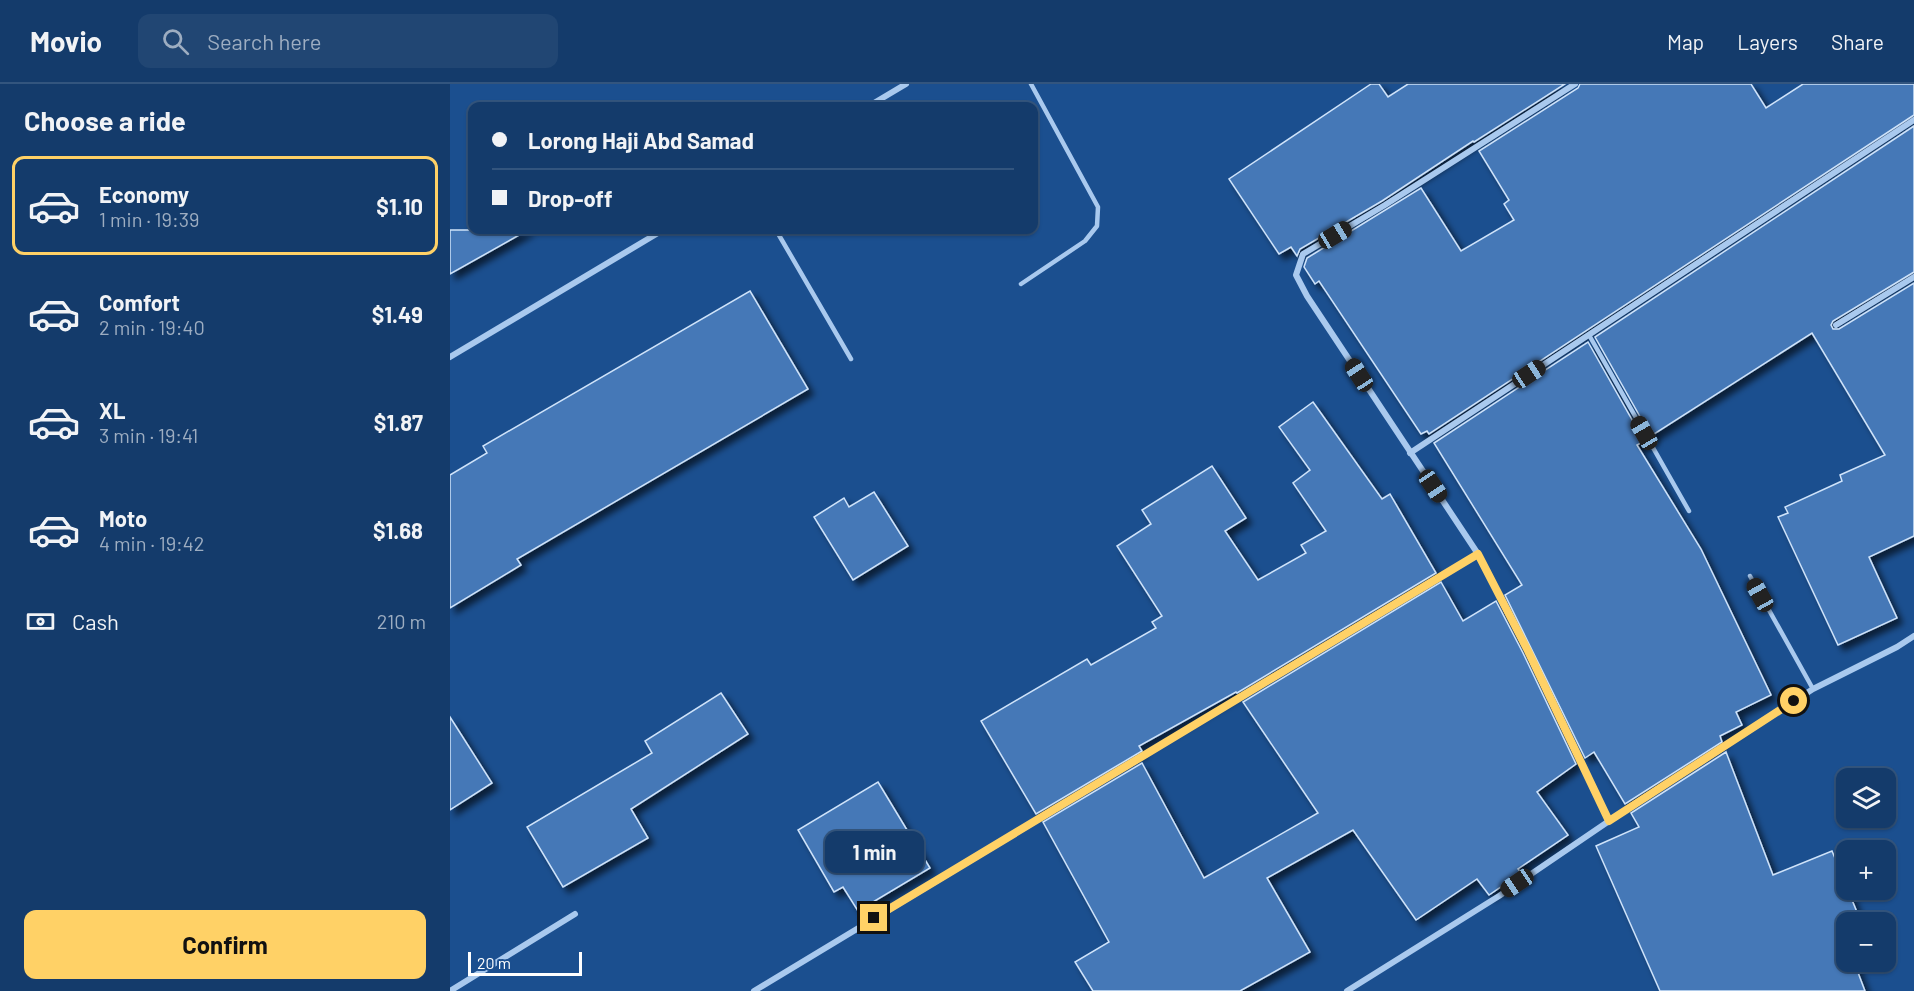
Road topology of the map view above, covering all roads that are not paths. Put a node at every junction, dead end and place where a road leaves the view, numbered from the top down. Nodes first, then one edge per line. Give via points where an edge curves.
1 (906, 84) edge
2 (1031, 84) edge
3 (1575, 84) edge
4 (876, 102) edge
5 (1914, 120) edge
6 (656, 234) edge
7 (778, 234) edge
8 (1914, 277) edge
9 (1021, 284) dead end
10 (1836, 325) dead end
11 (1588, 335) junction
12 (450, 357) edge
13 (851, 359) dead end
14 (1410, 453) junction
15 (1689, 511) dead end
16 (1478, 554) junction
17 (1750, 576) dead end
18 (1914, 636) edge
19 (1813, 689) junction
20 (1609, 821) junction
21 (575, 915) dead end
22 (450, 991) edge
23 (754, 991) edge
24 (1347, 991) edge

1 - 4 street
2 - 9 lane via 1098,207 1097,226 1085,241
3 - 14 street via 1303,255 1296,275 1307,296
5 - 11 street
6 - 12 street
7 - 13 lane
8 - 10 street
11 - 14 street
11 - 15 lane
14 - 16 street
16 - 20 street
16 - 23 street
17 - 19 lane
18 - 19 street
19 - 20 street
20 - 24 street via 1499,896
21 - 22 street

